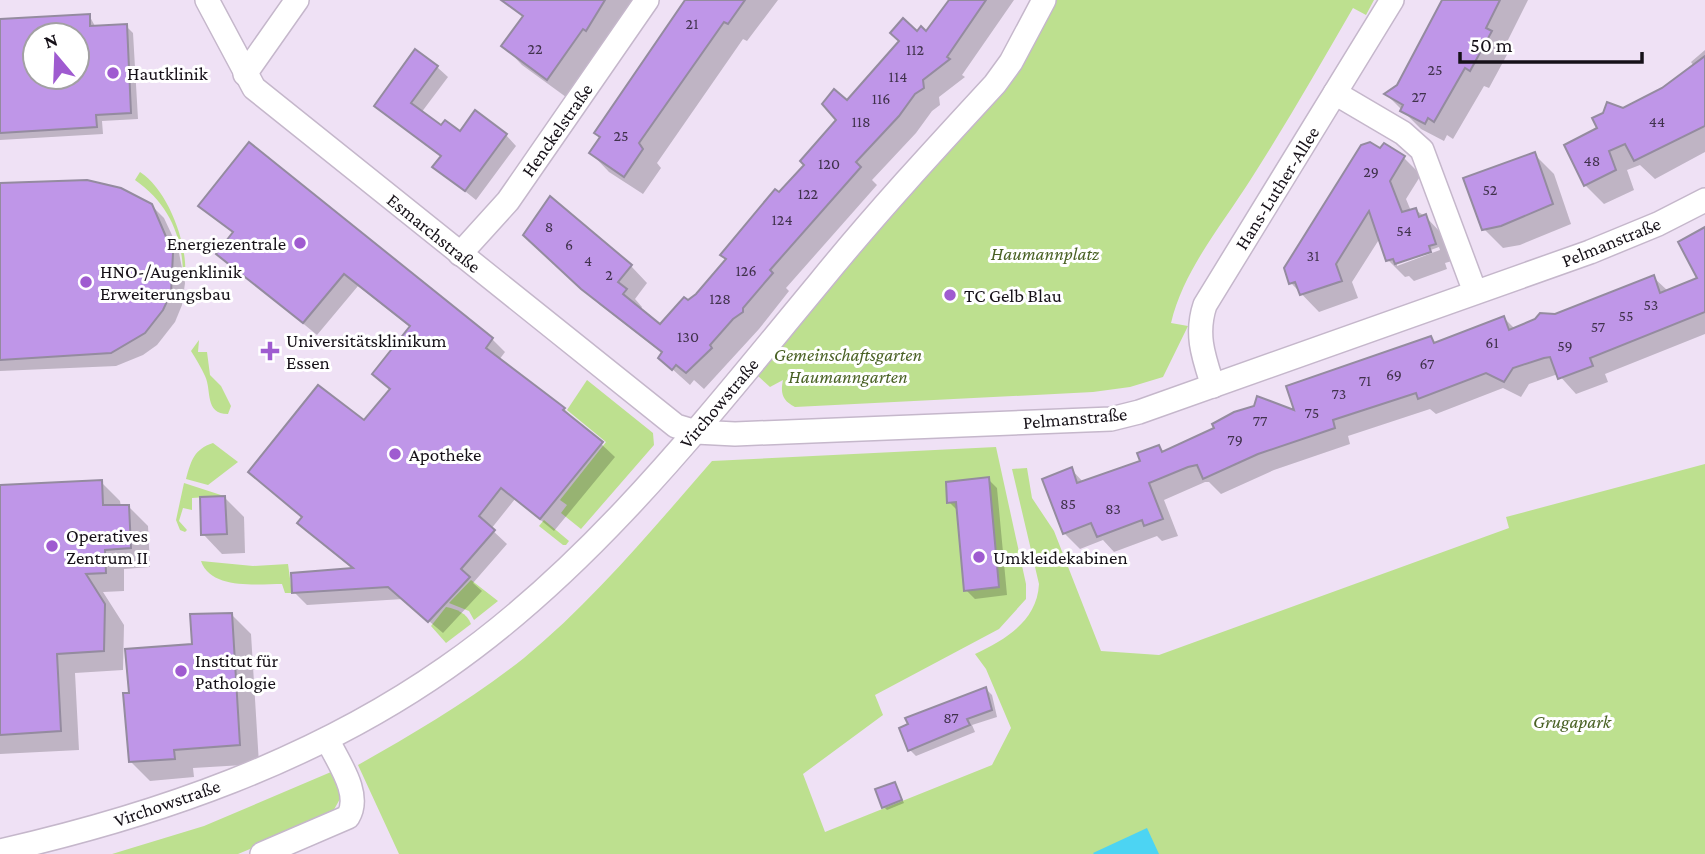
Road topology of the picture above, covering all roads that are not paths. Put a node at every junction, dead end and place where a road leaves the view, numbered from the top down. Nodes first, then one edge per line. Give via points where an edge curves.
1 (208, 0) edge
2 (297, 0) edge
3 (647, 0) edge
4 (1044, 0) edge
5 (1392, 0) edge
6 (245, 74) junction
7 (1335, 93) junction
8 (1705, 200) edge
9 (460, 254) junction
10 (1475, 292) junction
11 (1213, 386) junction
12 (696, 432) junction
13 (327, 739) junction
14 (0, 851) edge
15 (262, 854) edge

1 - 6 street, Esmarchstraße
2 - 6 street
3 - 9 street, Henckelstraße via 508,201
4 - 12 street, Virchowstraße via 995,84 865,227
5 - 7 street, Hans-Luther-Allee
6 - 9 street, Esmarchstraße via 254,88
7 - 10 street via 1403,133 1422,150
7 - 11 street, Hans-Luther-Allee via 1205,305 1200,347
8 - 10 street, Pelmanstraße via 1601,248
9 - 12 street, Esmarchstraße via 676,426
10 - 11 street, Pelmanstraße
11 - 12 street, Pelmanstraße via 1111,419
12 - 13 street, Virchowstraße via 557,576 483,640 411,691
13 - 14 street, Virchowstraße via 261,771 108,824
13 - 15 street via 354,807 348,817

